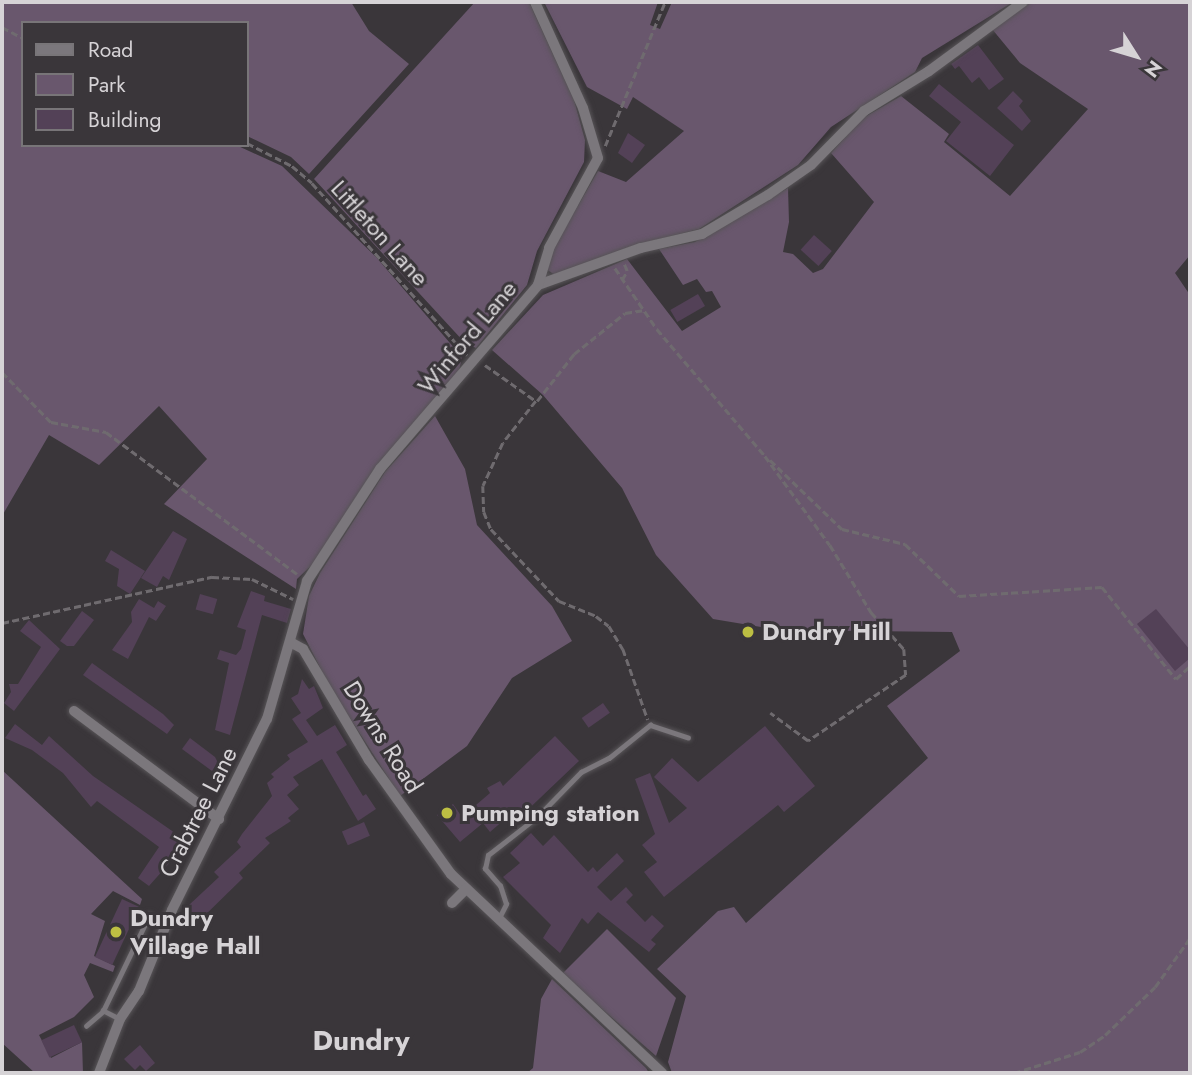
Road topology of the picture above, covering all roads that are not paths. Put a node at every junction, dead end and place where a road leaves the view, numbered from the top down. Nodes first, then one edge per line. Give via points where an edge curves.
1 (535, 2) edge
2 (1023, 2) edge
3 (538, 285) junction
4 (301, 601) joint
5 (290, 642) junction
6 (74, 711) dead end
7 (688, 737) dead end
8 (219, 819) junction
9 (466, 889) junction
10 (452, 903) dead end
11 (149, 916) dead end
12 (498, 920) junction
13 (103, 1011) junction
14 (120, 1019) junction
15 (86, 1026) dead end
16 (99, 1073) edge
17 (662, 1073) edge

1 - 3 street, Winford Lane via 583,108 598,158 549,248
2 - 3 street via 929,71 864,111 797,177 702,234 619,256
3 - 4 street, Winford Lane via 380,470 307,581
4 - 5 street, Crabtree Lane
5 - 8 street, Crabtree Lane via 267,719
5 - 9 street, Downs Road via 303,649 369,760
6 - 8 street
7 - 12 lane via 650,725 609,758 581,772 537,817 488,855 485,869 500,886 506,904
8 - 14 street, Crabtree Lane via 172,911 139,991
9 - 10 street
9 - 12 street, Downs Road
11 - 13 lane
12 - 17 street, Downs Road
13 - 14 lane
13 - 15 lane
14 - 16 street, Crabtree Lane

